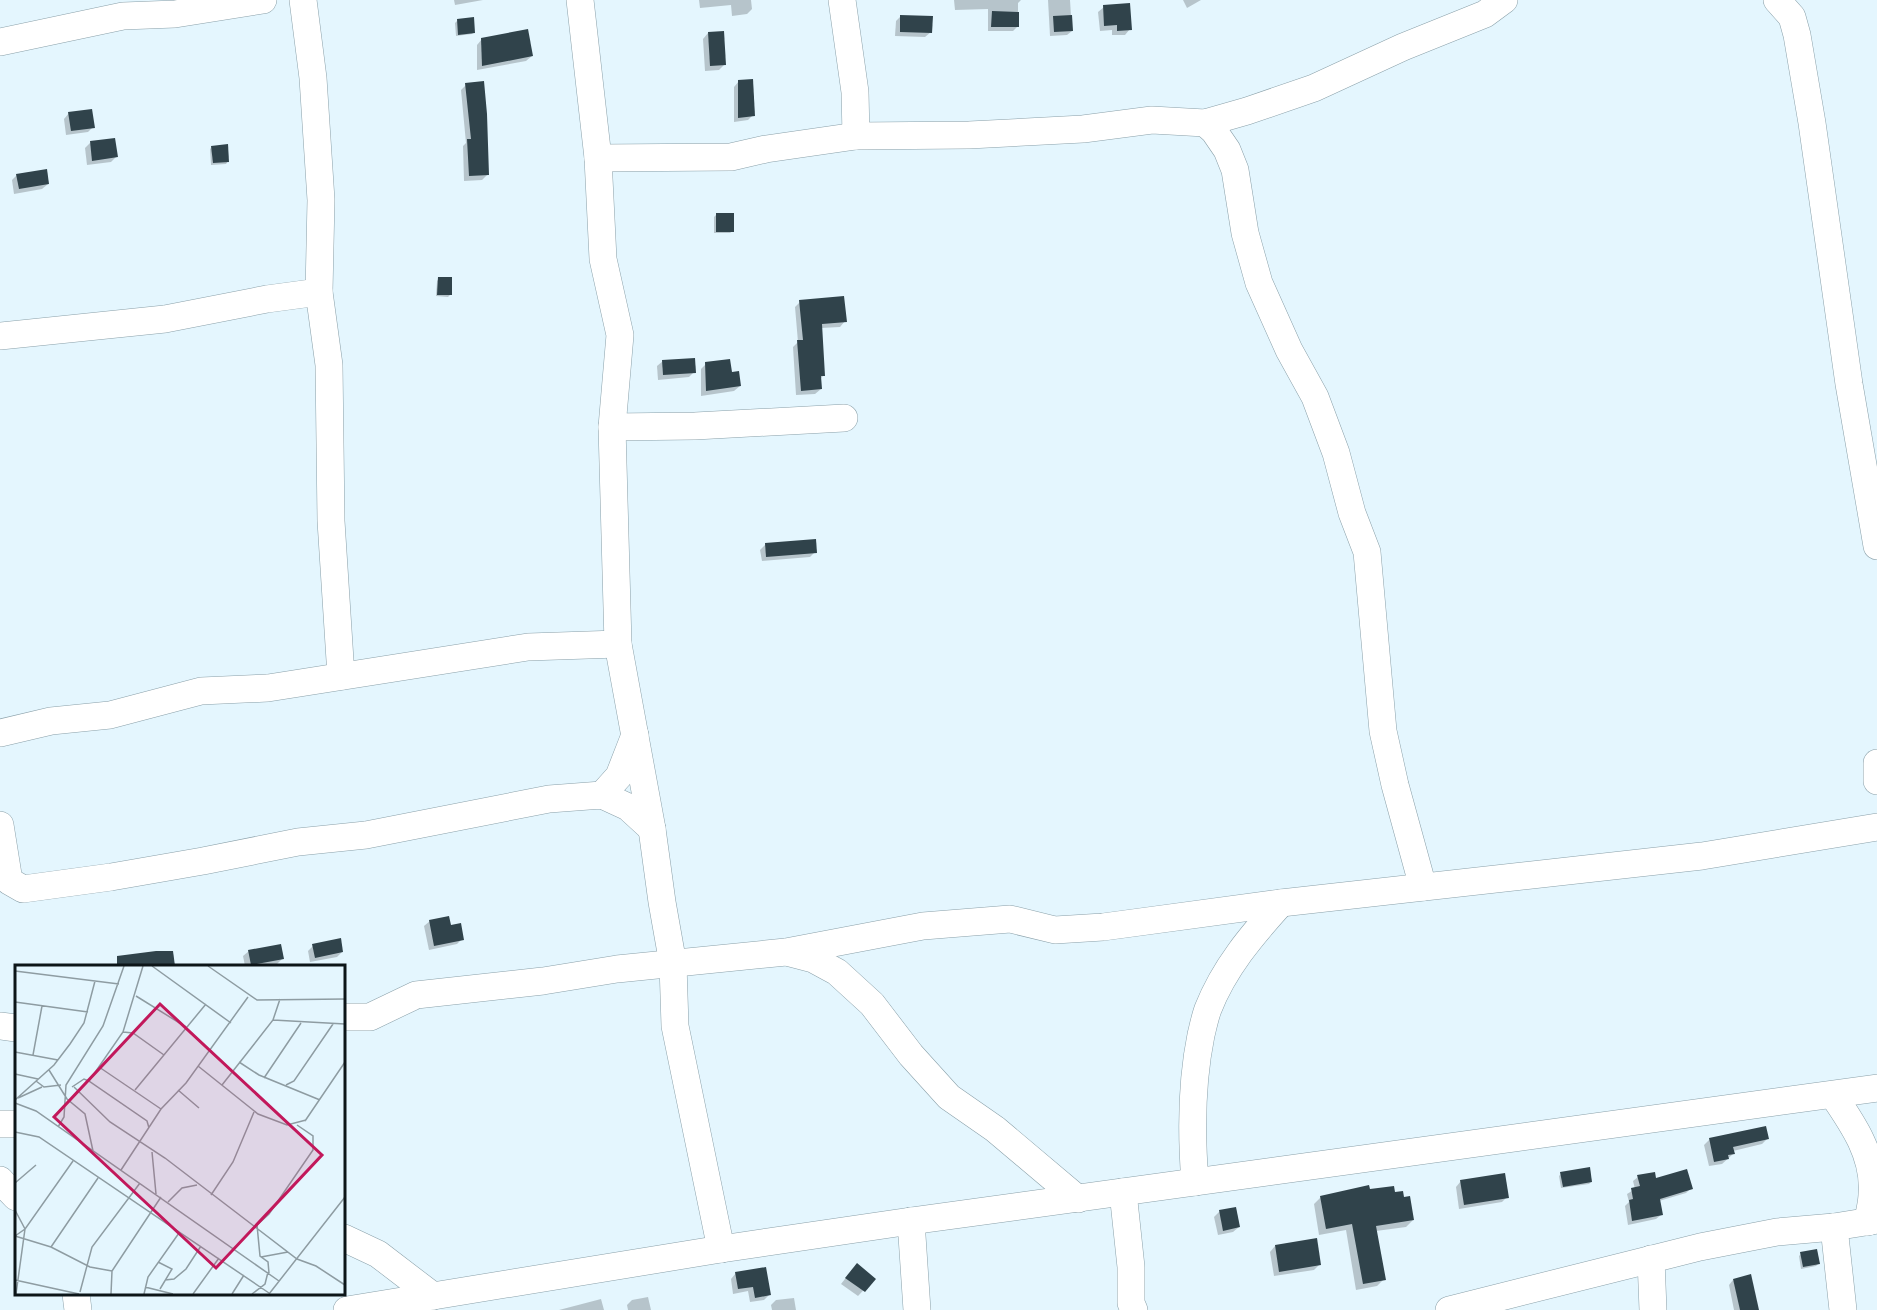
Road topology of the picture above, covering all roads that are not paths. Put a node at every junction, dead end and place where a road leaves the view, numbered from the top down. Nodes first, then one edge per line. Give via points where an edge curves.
1 (263, 0) edge
2 (303, 0) edge
3 (580, 0) edge
4 (842, 0) edge
5 (1504, 0) edge
6 (1777, 0) edge
7 (0, 42) edge
8 (1247, 111) junction
9 (1205, 123) junction
10 (856, 136) junction
11 (1227, 150) junction
12 (598, 158) junction
13 (319, 292) junction
14 (0, 336) edge
15 (844, 418) dead end
16 (612, 427) junction
17 (1877, 546) edge
18 (618, 644) junction
19 (342, 676) junction
20 (0, 733) edge
21 (635, 735) junction
22 (1877, 763) edge
23 (1877, 781) edge
24 (602, 795) junction
25 (0, 825) edge
26 (1877, 827) edge
27 (652, 828) junction
28 (4, 882) edge
29 (1423, 887) junction
30 (1281, 903) junction
31 (786, 952) junction
32 (673, 964) junction
33 (345, 1017) edge
34 (0, 1026) edge
35 (15, 1028) edge
36 (1877, 1088) edge
37 (1833, 1095) junction
38 (1873, 1150) edge
39 (0, 1180) edge
40 (1195, 1182) junction
41 (1123, 1192) junction
42 (15, 1196) edge
43 (1078, 1199) junction
44 (912, 1221) junction
45 (1872, 1221) edge
46 (1834, 1227) junction
47 (345, 1238) edge
48 (721, 1249) junction
49 (1651, 1260) junction
50 (76, 1295) edge
51 (433, 1296) junction
52 (78, 1310) edge
53 (347, 1310) edge
54 (916, 1310) edge
55 (1134, 1310) edge
56 (1449, 1310) edge
57 (1653, 1310) edge
58 (1843, 1310) edge

1 - 7 street via 176,14 123,16
2 - 13 street via 321,200
3 - 12 street
4 - 10 street via 855,93
5 - 8 street via 1485,14 1314,88
6 - 17 street via 1792,17 1797,34
8 - 9 street
8 - 11 street
9 - 10 street via 1152,120 1083,129
9 - 11 street
10 - 12 street via 731,157
11 - 29 street via 1235,170 1245,233 1259,283 1315,397 1367,552 1383,731
12 - 16 street via 603,259 620,335
13 - 14 street via 165,319
13 - 19 street via 329,365 331,521
15 - 16 street
16 - 18 street
18 - 19 street via 528,647
18 - 21 street
19 - 20 street via 268,688 201,691 110,715 51,721
21 - 24 street via 619,776
21 - 27 street
22 - 23 street
24 - 27 street via 628,807
24 - 28 street via 549,799 366,835 298,842 111,877 23,889
25 - 28 street
26 - 29 street via 1702,856
27 - 32 street
29 - 30 street
30 - 31 street via 1103,927 1055,930 1010,920 923,926
30 - 40 street via 1244,945 1207,1010 1194,1068
31 - 32 street
31 - 43 street via 813,959 837,972 872,1004 949,1097 995,1129
32 - 33 street via 416,996 370,1017
32 - 48 street via 675,1026
34 - 35 street
36 - 37 street
37 - 38 street
37 - 40 street
38 - 45 street
39 - 42 street
40 - 41 street
41 - 43 street
41 - 55 street
43 - 44 street
44 - 48 street
44 - 54 street
45 - 46 street
46 - 49 street via 1778,1232
46 - 58 street
47 - 51 street via 378,1254
48 - 51 street
49 - 56 street
49 - 57 street
50 - 52 street
51 - 53 street

